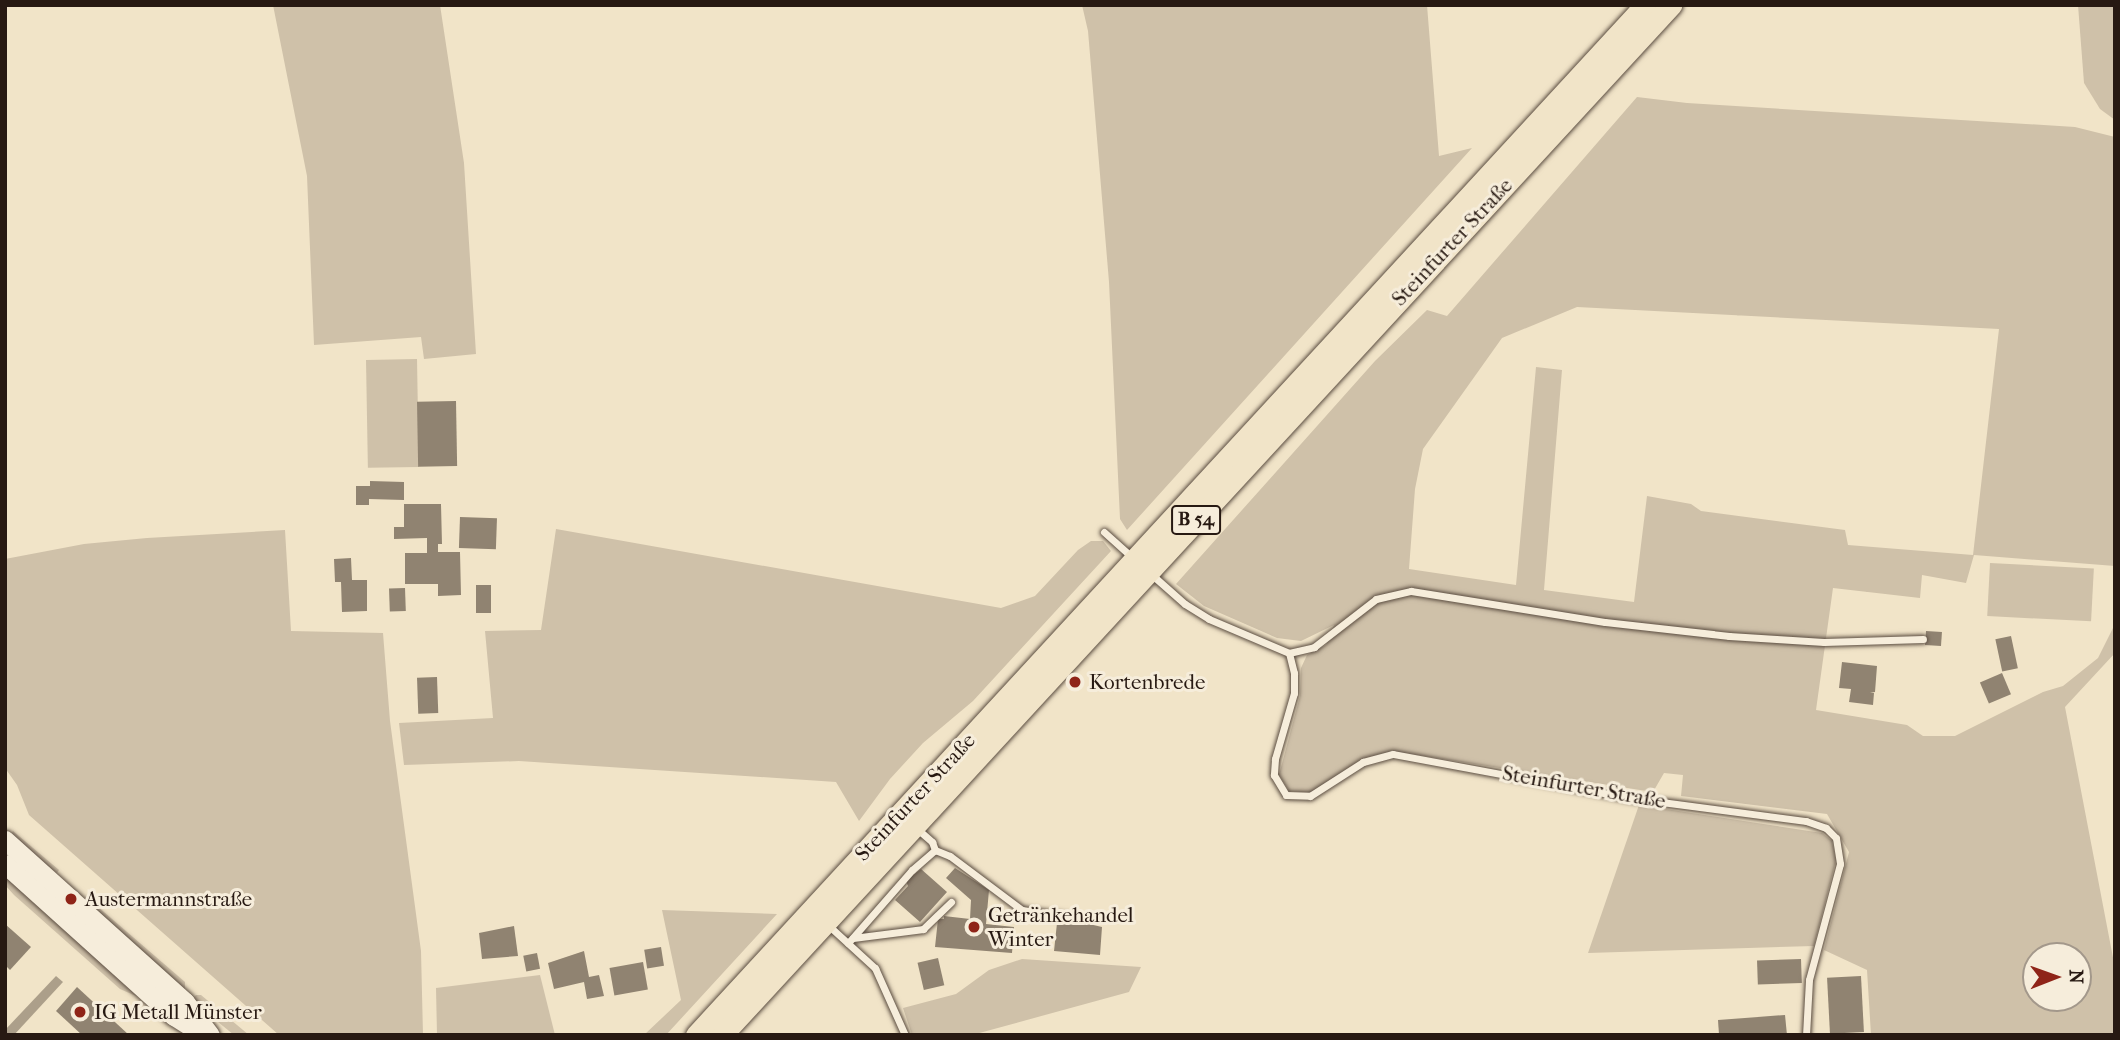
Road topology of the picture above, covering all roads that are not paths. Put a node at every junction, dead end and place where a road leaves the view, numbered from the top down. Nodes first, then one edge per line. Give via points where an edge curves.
1 (1645, 5) edge
2 (1671, 5) edge
3 (1104, 532) dead end
4 (1142, 566) junction
5 (1923, 639) dead end
6 (1289, 653) junction
7 (913, 826) junction
8 (5, 840) edge
9 (935, 850) junction
10 (5, 864) edge
11 (951, 902) dead end
12 (1069, 917) dead end
13 (825, 922) junction
14 (850, 940) junction
15 (205, 1035) edge
16 (210, 1035) edge
17 (696, 1035) edge
18 (722, 1035) edge
19 (905, 1035) edge
20 (1806, 1035) edge

1 - 4 main road, Steinfurter Straße / B 54
2 - 4 main road, Steinfurter Straße / B 54
3 - 4 lane
4 - 6 lane via 1209,619
4 - 7 main road, Steinfurter Straße / B 54
4 - 17 main road, Steinfurter Straße / B 54
5 - 6 lane via 1824,642 1729,636 1605,622 1411,591 1376,599 1314,647
6 - 20 lane, Steinfurter Straße via 1294,693 1274,775 1286,795 1310,796 1363,762 1393,754 1631,797 1806,821 1826,828 1836,838 1840,864 1809,980
7 - 9 lane
7 - 13 main road, Steinfurter Straße / B 54
8 - 16 main road via 186,1002
9 - 12 lane via 1022,909
9 - 14 lane
10 - 15 main road via 174,1016
11 - 14 lane via 923,929
13 - 14 lane
13 - 18 main road, Steinfurter Straße / B 54
14 - 19 lane via 875,968

